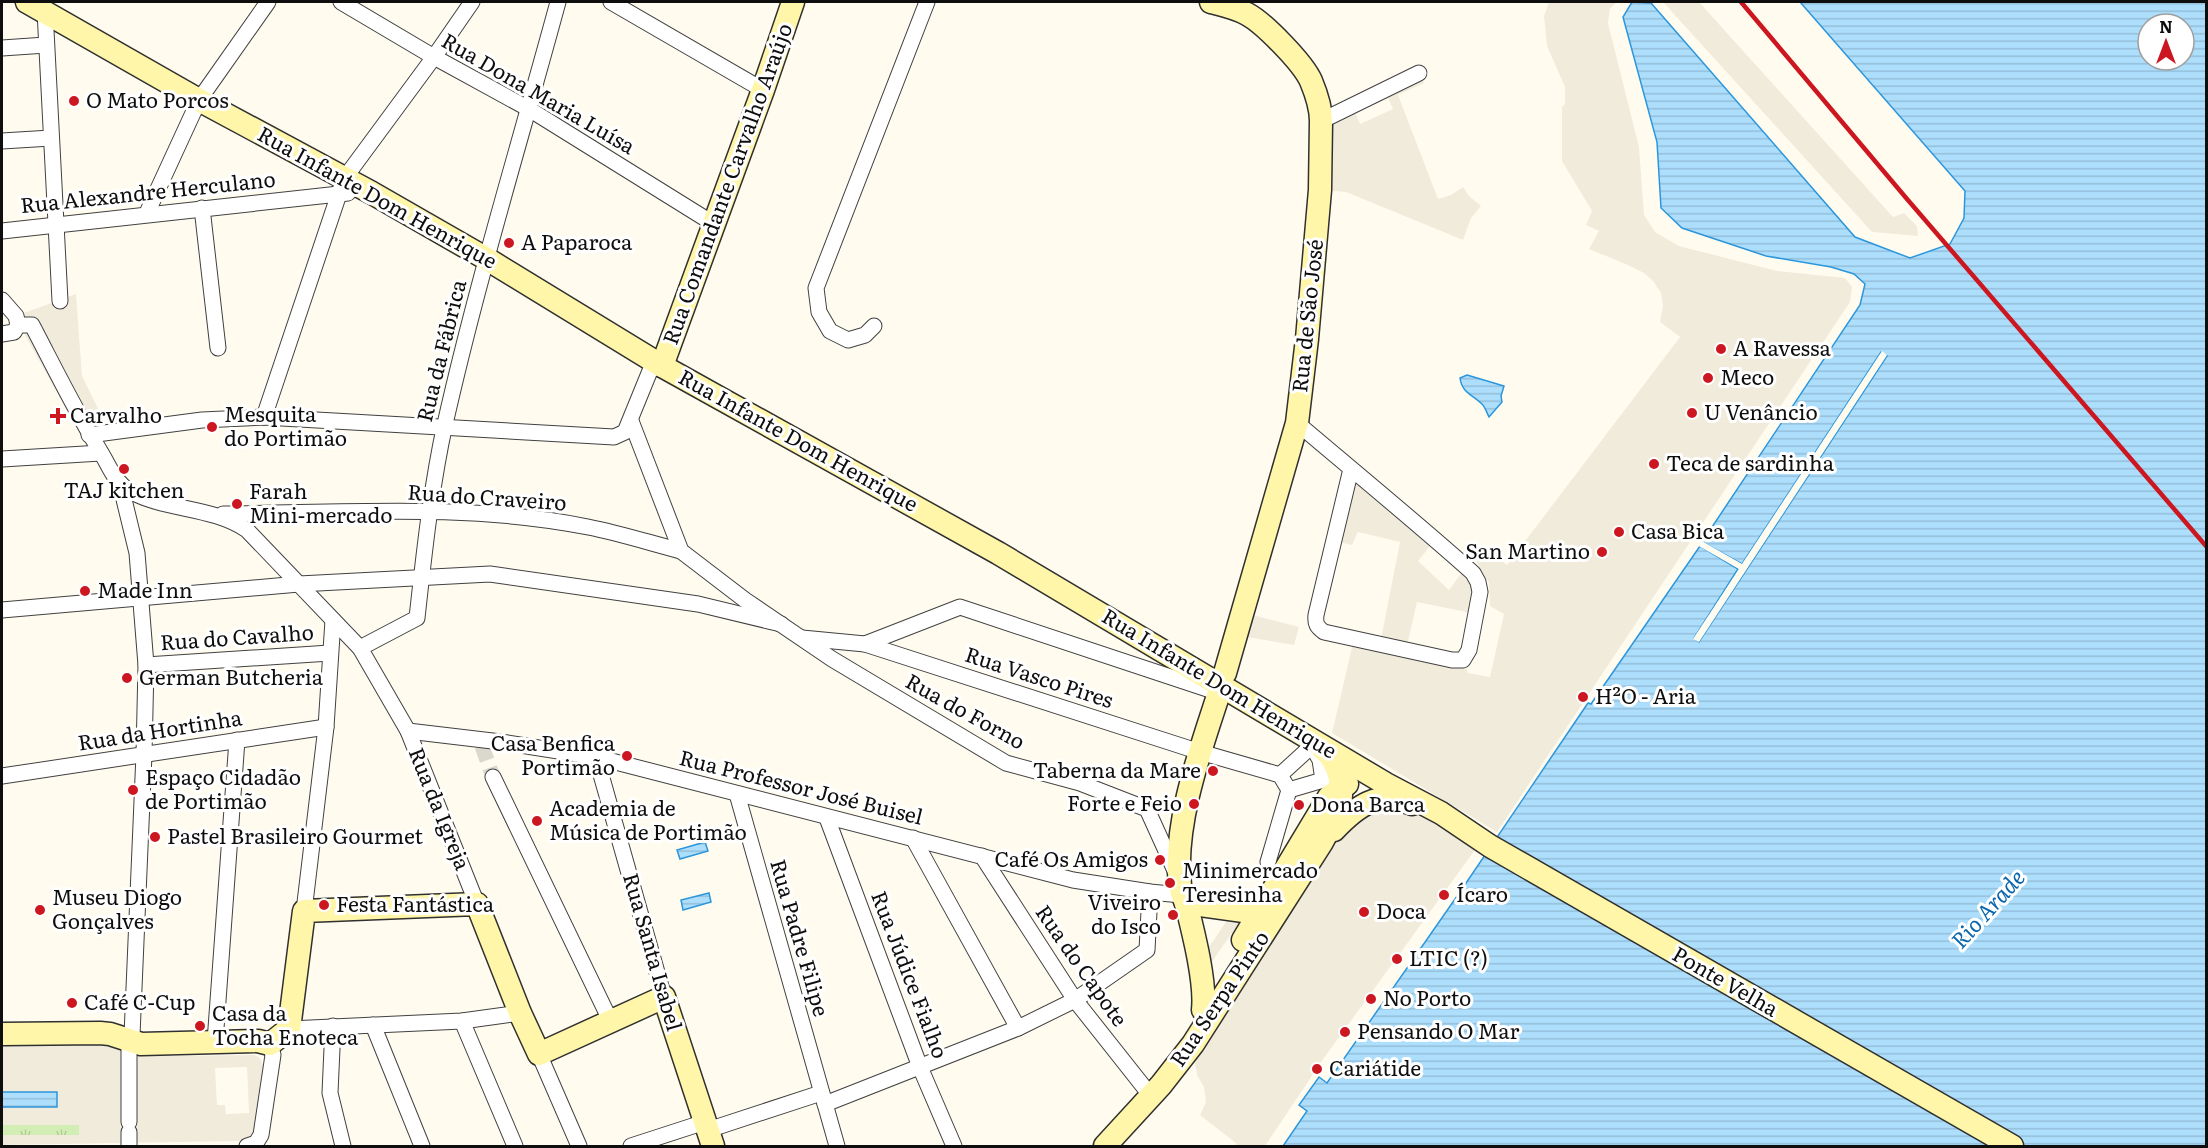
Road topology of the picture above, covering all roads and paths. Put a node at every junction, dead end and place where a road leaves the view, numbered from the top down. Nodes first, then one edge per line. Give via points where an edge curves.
1 (268, 2) edge
2 (341, 2) edge
3 (472, 2) edge
4 (558, 2) edge
5 (611, 2) edge
6 (793, 2) edge
7 (927, 2) edge
8 (1211, 2) edge
9 (37, 5) edge
10 (46, 45) junction
11 (2, 48) edge
12 (434, 57) junction
13 (1419, 73) dead end
14 (763, 90) junction
15 (199, 100) junction
16 (529, 109) junction
17 (1321, 121) junction
18 (51, 138) junction
19 (2, 141) edge
20 (341, 186) junction
21 (202, 208) junction
22 (147, 213) junction
23 (57, 224) junction
24 (714, 224) junction
25 (2, 231) edge
26 (487, 258) junction
27 (2, 300) edge
28 (60, 301) dead end
29 (18, 325) junction
30 (874, 326) dead end
31 (2, 334) edge
32 (218, 348) dead end
33 (658, 364) junction
34 (264, 417) junction
35 (631, 421) junction
36 (1297, 423) junction
37 (445, 426) junction
38 (89, 435) junction
39 (101, 453) junction
40 (2, 459) edge
41 (1351, 469) junction
42 (120, 483) junction
43 (431, 512) junction
44 (216, 514) junction
45 (681, 551) junction
46 (422, 577) junction
47 (299, 584) junction
48 (140, 598) junction
49 (2, 610) edge
50 (333, 620) junction
51 (781, 624) junction
52 (801, 638) junction
53 (865, 644) junction
54 (360, 648) junction
55 (330, 653) junction
56 (146, 665) junction
57 (1222, 683) junction
58 (326, 727) junction
59 (408, 731) junction
60 (237, 740) junction
61 (1311, 742) junction
62 (1200, 752) junction
63 (144, 754) junction
64 (596, 757) junction
65 (1280, 775) junction
66 (2, 776) edge
67 (493, 777) tunnel mouth
68 (1386, 784) junction
69 (1342, 788) junction
70 (1289, 790) junction
71 (737, 794) junction
72 (1440, 815) junction
73 (827, 818) junction
74 (913, 838) junction
75 (1322, 842) junction
76 (982, 856) junction
77 (1268, 862) dead end
78 (1150, 892) junction
79 (1182, 893) junction
80 (477, 904) junction
81 (304, 911) junction
82 (1258, 913) junction
83 (1259, 941) junction
84 (1194, 943) junction
85 (1247, 960) junction
86 (1225, 972) junction
87 (664, 997) junction
88 (1075, 1000) junction
89 (1203, 1010) junction
90 (520, 1013) junction
91 (462, 1021) junction
92 (611, 1022) junction
93 (373, 1025) junction
94 (333, 1026) junction
95 (1018, 1028) junction
96 (290, 1029) junction
97 (2, 1034) edge
98 (215, 1042) junction
99 (270, 1044) junction
100 (539, 1054) junction
101 (920, 1066) junction
102 (1148, 1092) junction
103 (823, 1098) junction
104 (709, 1133) edge
105 (129, 1134) edge
106 (248, 1144) edge
107 (343, 1146) edge
108 (422, 1146) edge
109 (515, 1146) edge
110 (579, 1146) edge
111 (631, 1146) edge
112 (837, 1146) edge
113 (954, 1146) edge
114 (1091, 1146) edge
115 (1105, 1146) edge
116 (2012, 1146) edge

1 - 15 street
2 - 12 street, Rua Dona Maria Luísa
3 - 12 street
4 - 16 street, Rua da Fábrica
5 - 14 street
6 - 14 street, Rua Comandante Carvalho Araújo
7 - 30 street via 816,288 819,312 830,332 848,340 865,335
8 - 17 street, Rua de São José via 1245,13 1266,27 1310,79
9 - 10 street
9 - 15 street, Rua Infante Dom Henrique
10 - 11 street
10 - 18 street
12 - 16 street, Rua Dona Maria Luísa
12 - 20 street
13 - 17 street
14 - 24 street, Rua Comandante Carvalho Araújo
15 - 20 street, Rua Infante Dom Henrique
15 - 22 street
16 - 24 street, Rua Dona Maria Luísa
16 - 26 street, Rua da Fábrica
17 - 36 street, Rua de São José via 1319,201
18 - 19 street
18 - 23 street
20 - 21 street, Rua Alexandre Herculano
20 - 26 street, Rua Infante Dom Henrique via 372,193
20 - 34 street
21 - 22 street, Rua Alexandre Herculano
21 - 32 street
22 - 23 street, Rua Alexandre Herculano
23 - 25 street, Rua Alexandre Herculano
23 - 28 street
24 - 33 street, Rua Comandante Carvalho Araújo
26 - 33 street, Rua Infante Dom Henrique
26 - 37 street, Rua da Fábrica
27 - 29 street via 16,316
29 - 31 street via 14,332
29 - 38 street via 32,325
33 - 35 street
33 - 61 street, Rua Infante Dom Henrique via 998,553
34 - 37 street
34 - 38 street via 202,420
35 - 37 street via 625,432 614,436
35 - 45 street
36 - 41 street
36 - 57 street, Rua de São José
37 - 43 street, Rua da Fábrica
38 - 39 street
39 - 40 street
39 - 42 street
41 - 41 street via 1316,615 1318,628 1463,660 1469,650 1480,592 1478,582 1466,567
42 - 44 street via 145,497
42 - 48 street via 137,553
43 - 44 street, Rua do Craveiro
43 - 45 street, Rua do Craveiro via 588,527
43 - 46 street, Rua da Fábrica
44 - 47 street, Rua da Igreja via 247,530
45 - 51 street, Rua do Forno
46 - 47 street
46 - 51 street via 490,574 698,604
46 - 54 street, Rua da Fábrica via 417,618
47 - 48 street
47 - 50 street, Rua da Igreja
48 - 49 street
48 - 56 street
50 - 54 street, Rua da Igreja
50 - 55 street
51 - 52 street, Rua do Forno
52 - 53 street
52 - 79 street, Rua do Forno via 1006,763 1080,783 1147,809
53 - 57 street via 960,607
53 - 62 street, Rua Vasco Pires
54 - 59 street, Rua da Igreja
55 - 56 street, Rua do Cavalho
55 - 58 street
56 - 63 street
57 - 62 street, Rua de São José
58 - 60 street, Rua da Hortinha
58 - 81 street
59 - 64 street, Rua Professor José Buisel
59 - 80 street, Rua da Igreja
60 - 63 street, Rua da Hortinha
60 - 98 street
61 - 65 street
61 - 68 street, Rua Infante Dom Henrique
61 - 69 street via 1335,763
61 - 70 street via 1320,760 1323,780
62 - 65 street, Rua Vasco Pires
62 - 79 street, Rua de São José via 1180,843
63 - 66 street, Rua da Hortinha
63 - 105 street
64 - 71 street, Rua Professor José Buisel
64 - 87 street, Rua Santa Isabel
65 - 70 street
67 - 92 street
68 - 69 street via 1371,780
68 - 72 street, Rua Infante Dom Henrique
69 - 75 street via 1339,810
69 - 82 street, Rua Serpa Pinto via 1329,797 1316,816
70 - 77 street
71 - 73 street, Rua Professor José Buisel
71 - 103 street, Rua Padre Filipe
72 - 75 street via 1401,800 1372,801 1353,811
72 - 116 street, Ponte Velha
73 - 74 street, Rua Professor José Buisel
73 - 101 street, Rua Júdice Fialho
74 - 76 street, Rua Professor José Buisel
74 - 95 street
75 - 83 street, Rua Serpa Pinto
76 - 78 street, Rua Professor José Buisel via 1073,880
76 - 88 street, Rua do Capote
78 - 79 street, Rua Professor José Buisel
78 - 88 street via 1147,950
79 - 82 street
79 - 84 street, Rua de São José
80 - 81 street
80 - 90 street, Rua da Igreja
81 - 96 street
82 - 83 street via 1263,926
82 - 86 street, Rua Serpa Pinto
83 - 85 street, Rua Serpa Pinto
84 - 86 street via 1206,969
84 - 89 street
85 - 86 street
85 - 102 street, Rua Serpa Pinto via 1193,1044
86 - 89 street, Rua Serpa Pinto
87 - 92 street
87 - 104 street, Rua Santa Isabel
88 - 95 street
88 - 102 street, Rua do Capote
89 - 102 street, Rua Serpa Pinto
90 - 91 street
90 - 100 street, Rua da Igreja
91 - 93 street
91 - 109 street
92 - 100 street
93 - 94 street
93 - 108 street
94 - 96 street
94 - 107 street via 330,1093
95 - 101 street
96 - 99 street
97 - 98 street via 100,1033 141,1044
98 - 99 street
99 - 106 street via 273,1055 261,1135
100 - 110 street
101 - 103 street
101 - 113 street, Rua Júdice Fialho
102 - 114 street, Rua Serpa Pinto
102 - 115 street, Rua Serpa Pinto
103 - 104 street
103 - 112 street, Rua Padre Filipe
104 - 111 street

